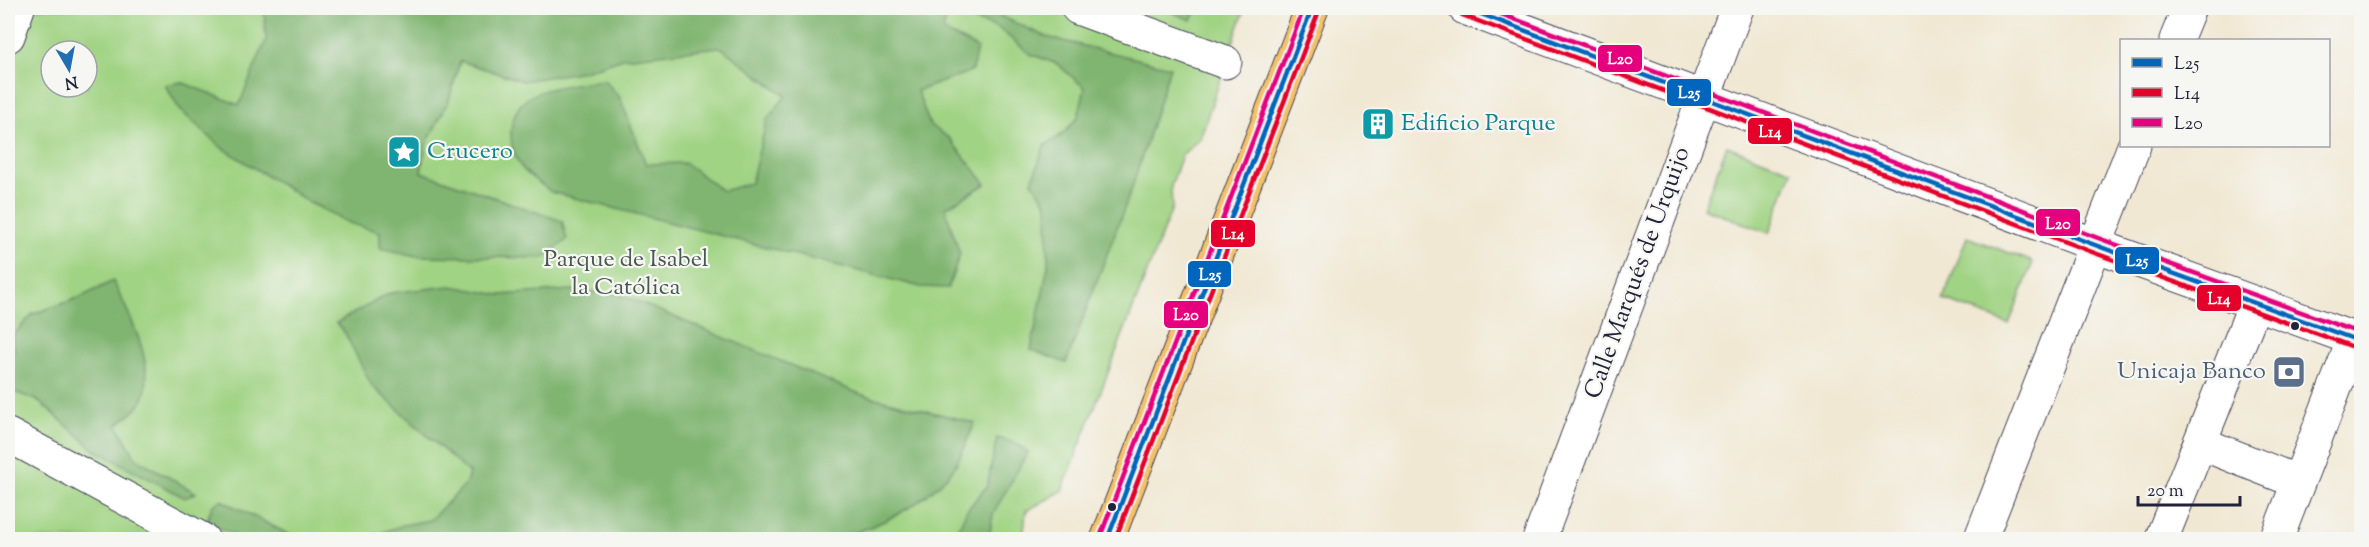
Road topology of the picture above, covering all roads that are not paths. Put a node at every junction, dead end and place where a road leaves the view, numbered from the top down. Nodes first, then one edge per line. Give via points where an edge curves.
1 (18, 8) edge
2 (1078, 8) edge
3 (1312, 8) edge
4 (1466, 8) edge
5 (1737, 8) edge
6 (2189, 8) edge
7 (8, 36) edge
8 (2176, 39) edge
9 (1225, 62) dead end
10 (1704, 97) junction
11 (2134, 147) edge
12 (2094, 245) junction
13 (2255, 304) junction
14 (2358, 340) edge
15 (8, 435) edge
16 (2200, 443) junction
17 (2298, 482) junction
18 (203, 540) edge
19 (1107, 540) edge
20 (1539, 540) edge
21 (1980, 540) edge
22 (2161, 540) edge
23 (2276, 540) edge

1 - 7 street
2 - 9 street
3 - 19 main road
4 - 10 street
5 - 10 street, Calle Marqués de Urquijo
6 - 8 street
10 - 12 street
10 - 20 street, Calle Marqués de Urquijo
11 - 12 street
12 - 13 street
12 - 21 street
13 - 14 street
13 - 16 street
14 - 17 street
15 - 18 street
16 - 17 street
16 - 22 street
17 - 23 street

